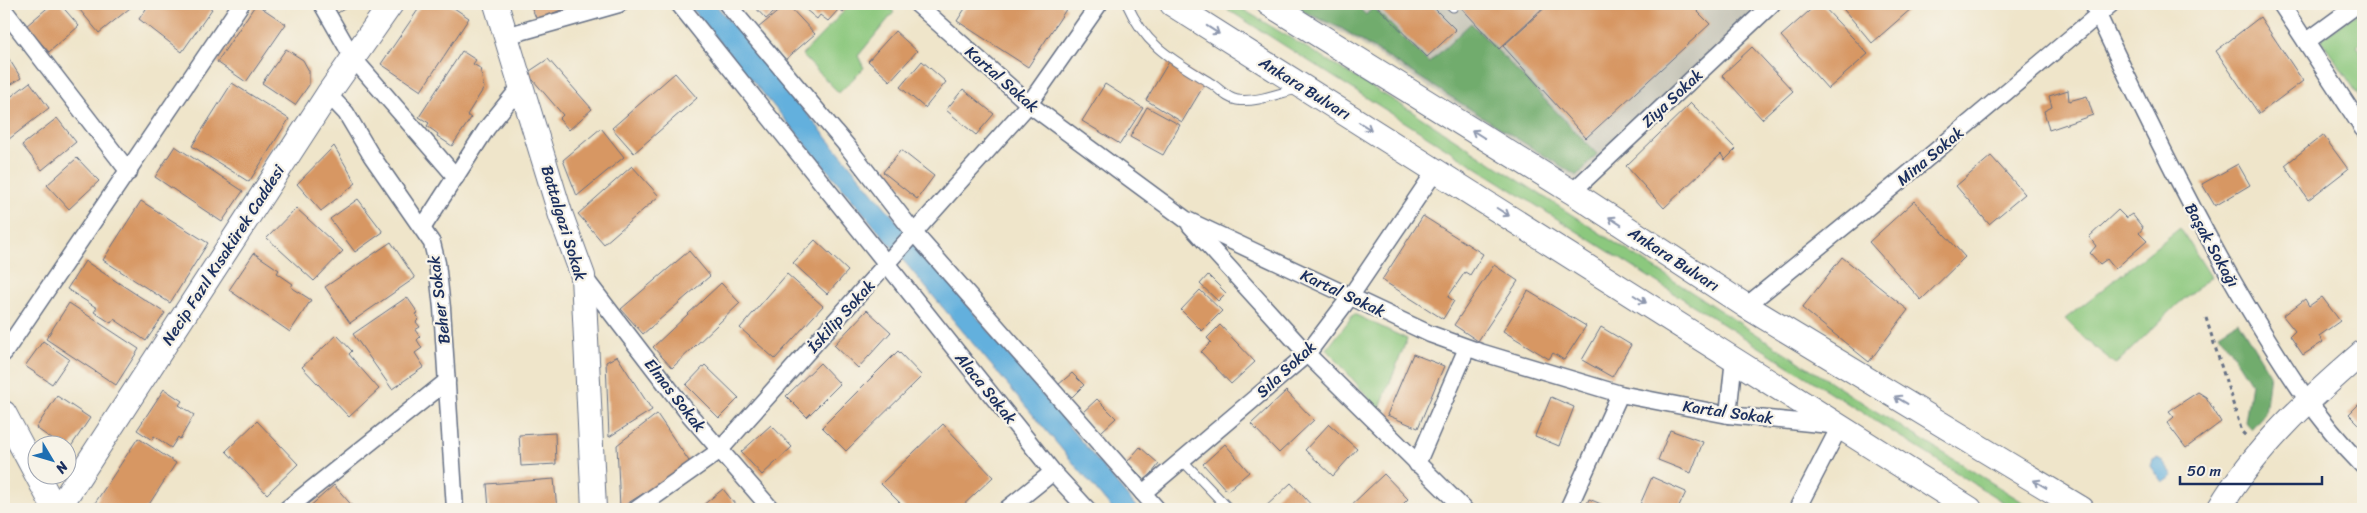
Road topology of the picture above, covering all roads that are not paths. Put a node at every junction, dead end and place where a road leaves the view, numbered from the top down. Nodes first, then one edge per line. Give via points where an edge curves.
1 (11, 4) edge
2 (241, 4) edge
3 (322, 4) edge
4 (391, 4) edge
5 (496, 4) edge
6 (619, 4) edge
7 (679, 4) edge
8 (727, 4) edge
9 (917, 4) edge
10 (1099, 4) edge
11 (1127, 4) edge
12 (1172, 4) edge
13 (1269, 4) edge
14 (1772, 4) edge
15 (2281, 4) edge
16 (2358, 4) edge
17 (2100, 7) edge
18 (4, 10) edge
19 (506, 36) junction
20 (2306, 42) junction
21 (353, 58) junction
22 (521, 86) junction
23 (1304, 88) junction
24 (328, 94) junction
25 (1029, 104) junction
26 (2363, 129) edge
27 (1436, 170) junction
28 (129, 172) junction
29 (456, 177) junction
30 (1572, 192) junction
31 (1185, 219) junction
32 (423, 227) junction
33 (914, 235) junction
34 (891, 261) junction
35 (583, 276) junction
36 (1350, 297) junction
37 (1746, 306) junction
38 (1467, 348) junction
39 (2363, 352) edge
40 (4, 353) edge
41 (1307, 354) junction
42 (1734, 358) junction
43 (448, 381) junction
44 (1620, 394) junction
45 (2307, 402) junction
46 (4, 413) edge
47 (1728, 415) junction
48 (1840, 426) junction
49 (719, 451) junction
50 (1182, 460) junction
51 (1418, 464) junction
52 (2363, 466) edge
53 (1053, 472) junction
54 (1143, 493) junction
55 (57, 509) edge
56 (287, 509) edge
57 (455, 509) edge
58 (594, 509) edge
59 (637, 509) edge
60 (771, 509) edge
61 (1007, 509) edge
62 (1087, 509) edge
63 (1157, 509) edge
64 (1229, 509) edge
65 (1464, 509) edge
66 (1568, 509) edge
67 (1798, 509) edge
68 (1970, 509) edge
69 (2082, 509) edge
70 (2219, 509) edge

1 - 18 street
2 - 28 street
3 - 21 street
4 - 21 main road, Necip Fazıl Kısakürek Caddesi
5 - 19 main road, Battalgazi Sokak
6 - 19 street
7 - 34 street, Alaca Sokak
8 - 33 street via 847,146
9 - 25 street, Kartal Sokak
10 - 25 street, İskilip Sokak
11 - 23 lane via 1147,38 1164,54 1227,97 1246,101
12 -> 23 main road, Ankara Bulvarı
30 -> 13 main road, Ankara Bulvarı
14 - 30 street, Ziya Sokak
15 - 20 street
16 - 20 street
17 - 37 street, Mina Sokak via 1974,120
17 - 45 street, Başak Sokağı via 2212,248
18 - 28 street
19 - 22 main road, Battalgazi Sokak
20 - 26 street
21 - 24 main road, Necip Fazıl Kısakürek Caddesi
21 - 29 street
22 - 29 street via 487,128
22 - 35 main road, Battalgazi Sokak
23 -> 27 main road, Ankara Bulvarı
24 - 32 street, Beher Sokak via 346,113 371,155
24 - 55 main road, Necip Fazıl Kısakürek Caddesi
25 - 31 street, Kartal Sokak
25 - 33 street, İskilip Sokak
27 - 36 street, Sıla Sokak
27 -> 42 main road, Ankara Bulvarı
28 - 40 street
29 - 32 street
37 -> 30 main road, Ankara Bulvarı
31 - 36 street, Kartal Sokak
31 - 41 street
32 - 43 street, Beher Sokak via 432,243 437,263
33 - 34 street, İskilip Sokak
33 - 54 street
34 - 49 street, İskilip Sokak
34 - 53 street, Alaca Sokak
35 - 49 street, Elmas Sokak
35 - 58 main road, Battalgazi Sokak
36 - 38 street, Kartal Sokak
36 - 41 street, Sıla Sokak
69 -> 37 main road, Ankara Bulvarı
38 - 44 street, Kartal Sokak
38 - 51 street
39 - 45 main road
41 - 50 street, Sıla Sokak
41 - 51 street
42 - 47 street
42 - 48 main road, Ankara Bulvarı
43 - 56 street
43 - 57 street, Beher Sokak
44 - 47 street, Kartal Sokak
44 - 66 street
45 - 52 street, Başak Sokağı
45 - 70 main road via 2261,451
46 - 55 main road
47 - 48 street, Kartal Sokak
48 - 67 street
48 - 68 main road, Ankara Bulvarı
49 - 59 street, İskilip Sokak
49 - 60 street, Elmas Sokak
50 - 54 street, Sıla Sokak
50 - 64 lane
51 - 65 street
53 - 61 street
53 - 62 street, Alaca Sokak
54 - 63 street

